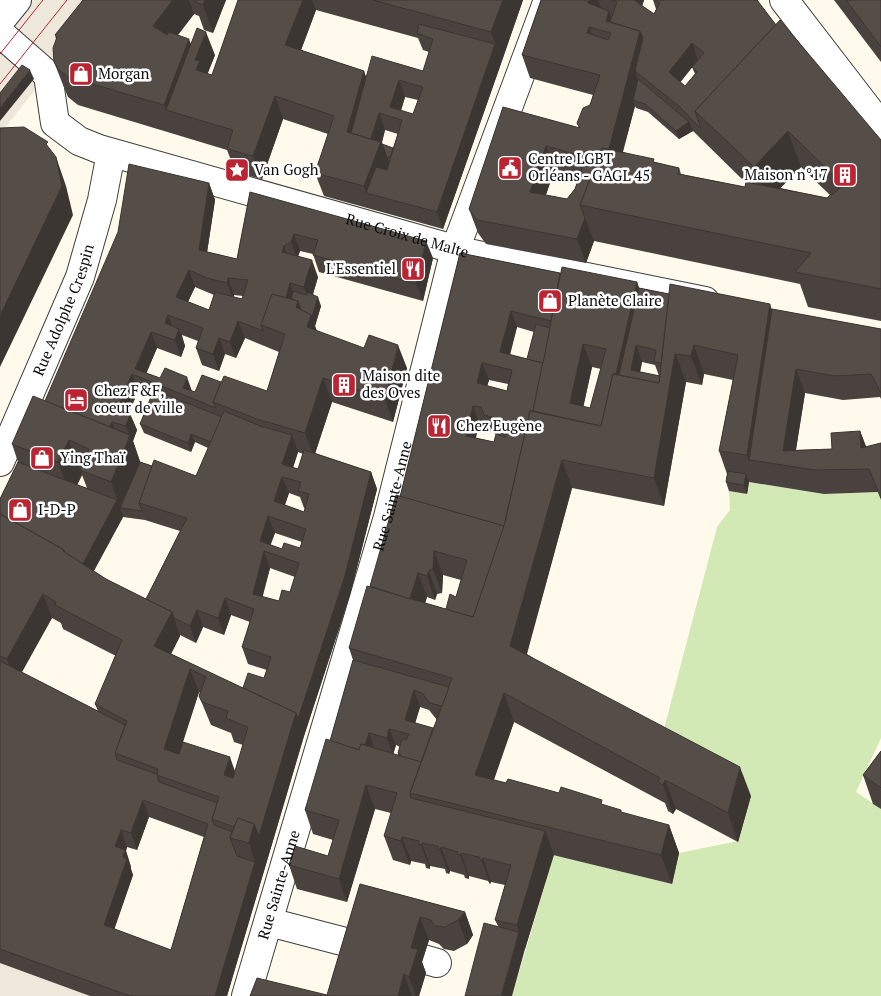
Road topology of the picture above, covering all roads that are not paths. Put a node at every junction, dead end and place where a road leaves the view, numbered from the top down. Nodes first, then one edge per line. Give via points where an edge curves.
1 (17, 0) edge
2 (548, 0) edge
3 (784, 0) edge
4 (0, 21) edge
5 (0, 33) edge
6 (881, 126) edge
7 (110, 153) junction
8 (455, 250) junction
9 (725, 305) edge
10 (0, 462) edge
11 (269, 922) junction
12 (358, 945) edge
13 (246, 996) edge

1 - 4 street
2 - 8 street, Rue Sainte-Anne
3 - 6 street
5 - 7 street, Rue Croix de Malte via 48,75 55,123 79,141
7 - 8 street, Rue Croix de Malte
7 - 10 street, Rue Adolphe Crespin via 102,200 80,277 34,415
8 - 9 street, Rue Croix de Malte
8 - 11 street, Rue Sainte-Anne via 388,517
11 - 12 street
11 - 13 street, Rue Sainte-Anne

